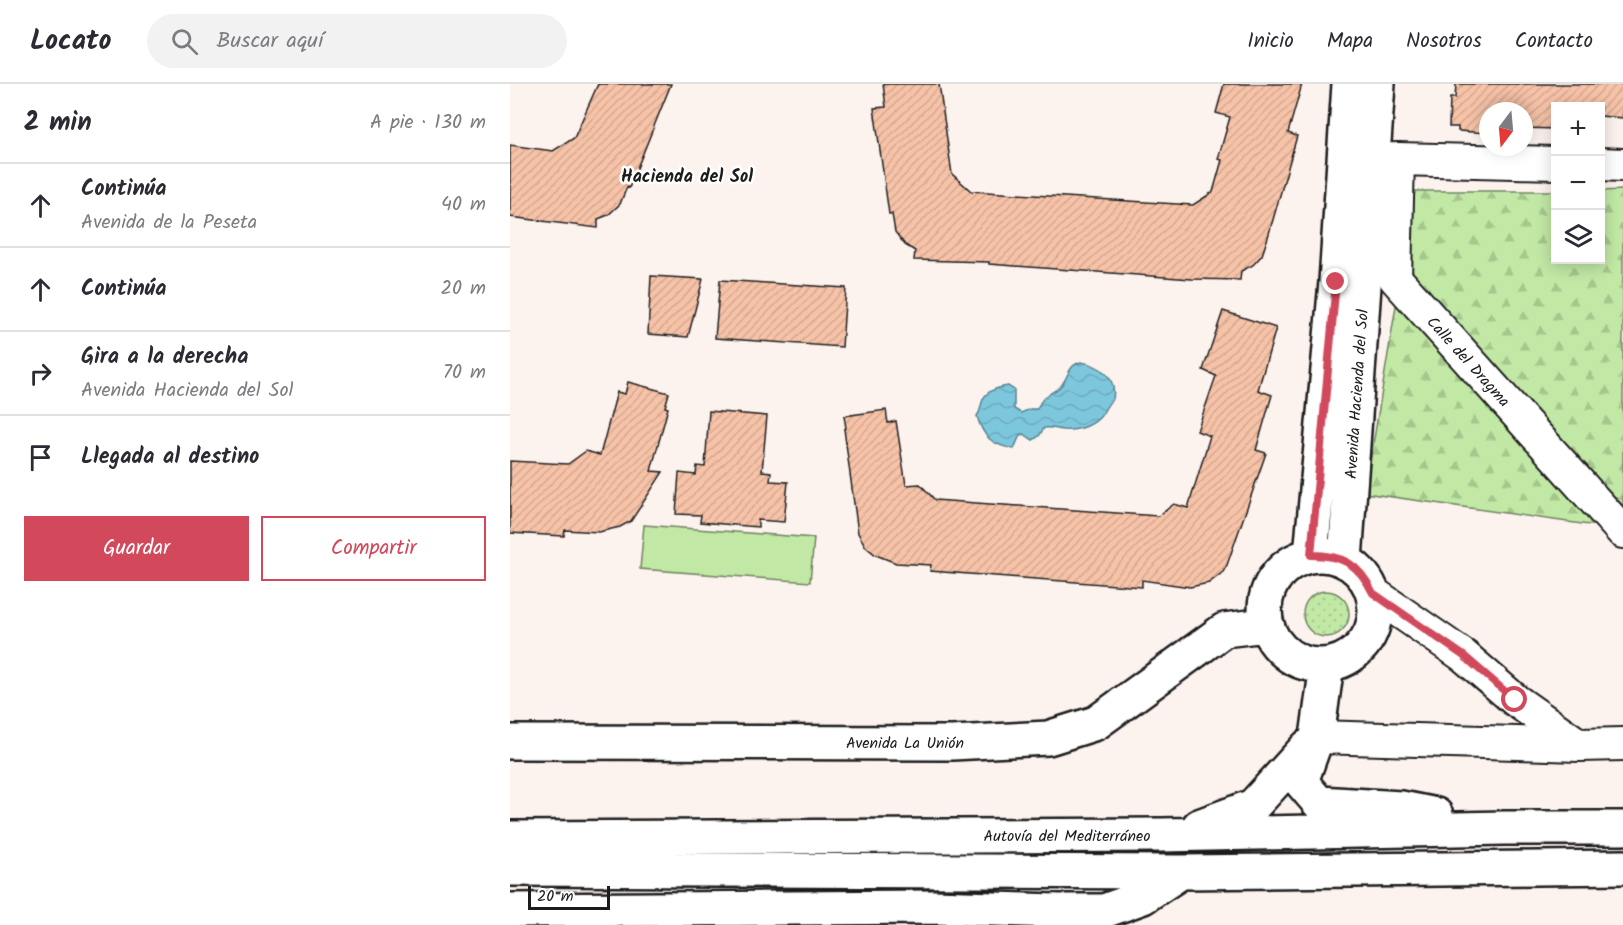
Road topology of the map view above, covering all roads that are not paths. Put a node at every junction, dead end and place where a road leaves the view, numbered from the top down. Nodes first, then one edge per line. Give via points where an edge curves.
1 (1349, 84) edge
2 (1378, 84) edge
3 (1385, 160) junction
4 (1551, 163) edge
5 (1605, 164) edge
6 (1623, 165) edge
7 (1623, 532) edge
8 (1311, 555) junction
9 (1345, 560) junction
10 (1373, 593) junction
11 (1266, 625) junction
12 (1327, 665) junction
13 (1317, 737) junction
14 (510, 742) edge
15 (1623, 744) edge
16 (1579, 745) junction
17 (1505, 828) junction
18 (1623, 828) edge
19 (1162, 835) junction
20 (510, 838) edge
21 (1623, 867) edge
22 (510, 869) edge
23 (1181, 872) junction
24 (510, 910) edge
25 (1054, 918) edge

1 - 8 main road, Avenida Hacienda del Sol
2 - 3 main road, Avenida Hacienda del Sol
3 - 4 street
3 - 7 street, Calle del Dragma via 1395,278
3 - 9 main road, Avenida Hacienda del Sol
5 - 6 street
8 - 9 main road
8 - 11 main road via 1283,568 1273,580 1266,594
9 - 10 main road via 1367,579
10 - 12 main road via 1374,625 1367,640 1349,657
10 - 16 street via 1464,656 1515,700
11 - 12 main road via 1282,651 1295,660
11 - 14 main road, Avenida La Unión via 1224,630 1096,723 1048,738 952,743
12 - 13 main road
13 - 16 street
13 - 17 main road via 1300,782 1319,803 1401,808
13 - 19 main road via 1253,806 1210,823
15 - 16 street
17 - 18 main road, Autovía del Mediterráneo
17 - 19 main road, Autovía del Mediterráneo
19 - 20 main road, Autovía del Mediterráneo
21 - 23 main road
22 - 23 main road
23 - 25 main road via 1143,897 1104,911
24 - 25 main road via 934,907

